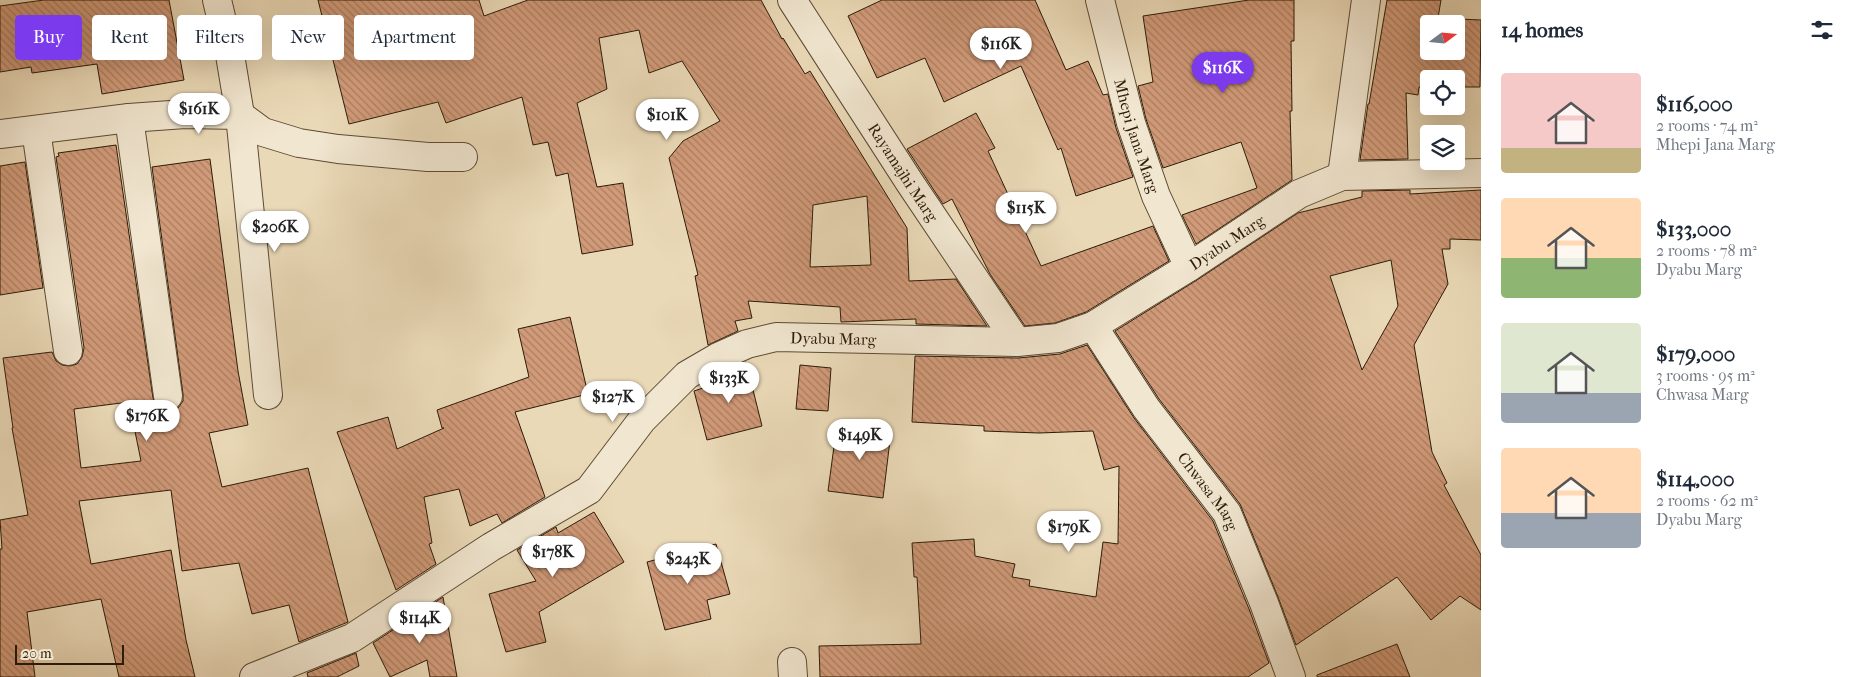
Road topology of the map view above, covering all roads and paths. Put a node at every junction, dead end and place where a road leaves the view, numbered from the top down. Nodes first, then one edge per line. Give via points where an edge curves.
1 (217, 0) edge
2 (792, 0) edge
3 (1100, 0) edge
4 (1366, 0) edge
5 (240, 115) junction
6 (129, 118) junction
7 (36, 130) junction
8 (0, 134) edge
9 (463, 157) dead end
10 (1481, 173) edge
11 (1342, 176) junction
12 (1190, 267) junction
13 (1093, 326) junction
14 (1017, 342) junction
15 (68, 351) dead end
16 (268, 395) dead end
17 (168, 396) dead end
18 (254, 677) edge
19 (1291, 677) edge

1 - 5 street
2 - 14 street, Rayamajhi Marg
3 - 12 street, Mhepi Jana Marg via 1131,123 1156,196
4 - 11 street
5 - 6 street
5 - 9 street via 264,132 298,143 428,158
5 - 16 street
6 - 7 street
6 - 17 street
7 - 8 street
7 - 15 street
10 - 11 street, Dyabu Marg
11 - 12 street, Dyabu Marg via 1299,194
12 - 13 street, Dyabu Marg
13 - 14 street, Dyabu Marg via 1058,338
13 - 19 street, Chwasa Marg via 1146,408 1227,512
14 - 18 street, Dyabu Marg via 776,336 747,344 687,375 642,420 589,490 490,546 352,638

